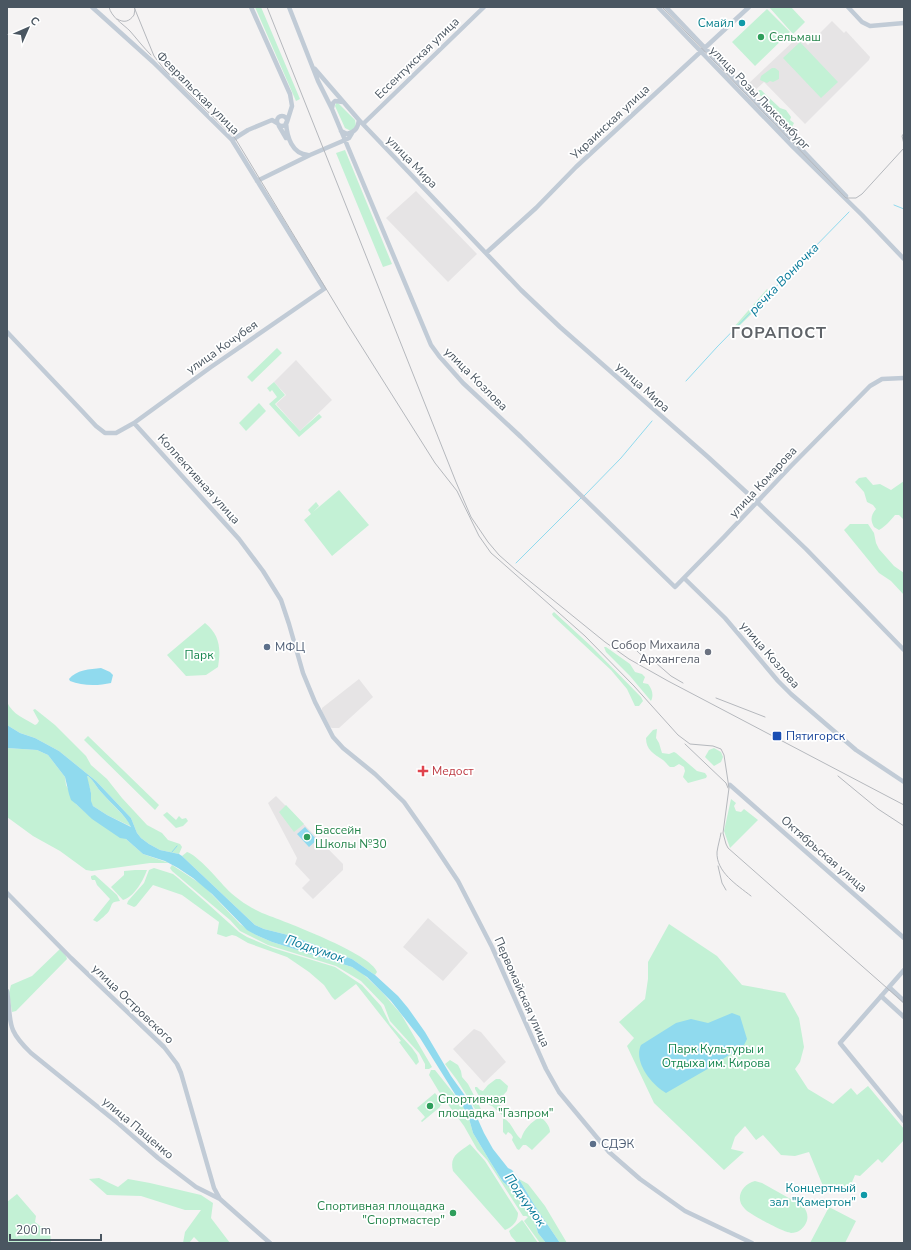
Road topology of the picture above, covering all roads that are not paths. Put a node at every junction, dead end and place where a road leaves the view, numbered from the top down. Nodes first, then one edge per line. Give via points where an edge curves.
1 (92, 7) edge
2 (251, 7) edge
3 (289, 7) edge
4 (484, 7) edge
5 (658, 7) edge
6 (666, 7) edge
7 (749, 7) edge
8 (848, 7) edge
9 (904, 23) edge
10 (702, 50) junction
11 (313, 67) junction
12 (292, 101) junction
13 (343, 102) junction
14 (332, 109) junction
15 (279, 120) junction
16 (286, 122) junction
17 (361, 122) junction
18 (341, 131) junction
19 (354, 132) junction
20 (373, 135) junction
21 (232, 140) junction
22 (345, 140) junction
23 (310, 155) junction
24 (303, 159) junction
25 (257, 181) junction
26 (486, 253) junction
27 (904, 259) edge
28 (324, 290) joint
29 (7, 332) edge
30 (904, 378) edge
31 (134, 423) junction
32 (757, 502) junction
33 (684, 578) junction
34 (675, 587) joint
35 (904, 650) edge
36 (317, 706) joint
37 (904, 782) edge
38 (730, 785) dead end
39 (7, 893) edge
40 (904, 938) edge
41 (904, 970) edge
42 (889, 987) junction
43 (7, 991) edge
44 (881, 996) junction
45 (904, 1001) edge
46 (904, 1017) edge
47 (904, 1121) edge
48 (220, 1199) junction
49 (270, 1243) edge
50 (752, 1243) edge

1 - 21 street, Февральская улица via 153,62
2 - 12 street
3 - 11 street
4 - 17 street, Ессентукская улица
5 - 10 street, улица Розы Люксембург
6 - 10 street, улица Розы Люксембург
7 - 10 street, Украинская улица
8 - 9 street via 865,24 873,27
10 - 26 street, Украинская улица
10 - 27 street, улица Розы Люксембург
11 - 13 street, улица Мира
11 - 14 street
12 - 15 street
12 - 16 street via 292,110
13 - 14 street via 335,101
13 - 17 street, улица Мира
14 - 18 street
15 - 16 street via 286,118
15 - 16 street via 283,126
15 - 21 street via 272,120 248,130
15 - 24 street via 297,157
16 - 23 street via 288,136 296,151
17 - 19 street
17 - 20 street, улица Мира
18 - 19 street, улица Мира via 347,134
18 - 22 street, улица Козлова
19 - 20 street, улица Мира via 363,129
19 - 22 street
20 - 26 street, улица Мира
21 - 25 street, Февральская улица
22 - 23 street
22 - 34 street, улица Козлова via 435,352 463,383
23 - 24 street
24 - 25 street
25 - 28 street, Февральская улица
26 - 32 street, улица Мира via 560,326
28 - 31 street, улица Кочубея
29 - 31 street via 105,433 116,433
30 - 32 street, улица Комарова via 879,380 866,390
31 - 36 street, Коллективная улица via 239,539 263,571 284,607 303,673
32 - 33 street, улица Комарова
32 - 35 street, улица Мира
33 - 34 street, улица Комарова
33 - 37 street, улица Козлова via 725,618 791,694 856,750
36 - 50 street, Первомайская улица via 333,737 404,802 450,867 492,947 558,1092 609,1152 640,1179 685,1211
38 - 40 street, Октябрьская улица
39 - 48 street, улица Островского via 172,1056 181,1073 214,1188
41 - 42 street
42 - 44 street
42 - 45 street
43 - 48 street, улица Пащенко via 13,1033 31,1053 196,1188
44 - 46 street
44 - 47 street via 840,1043
48 - 49 street, улица Пащенко

